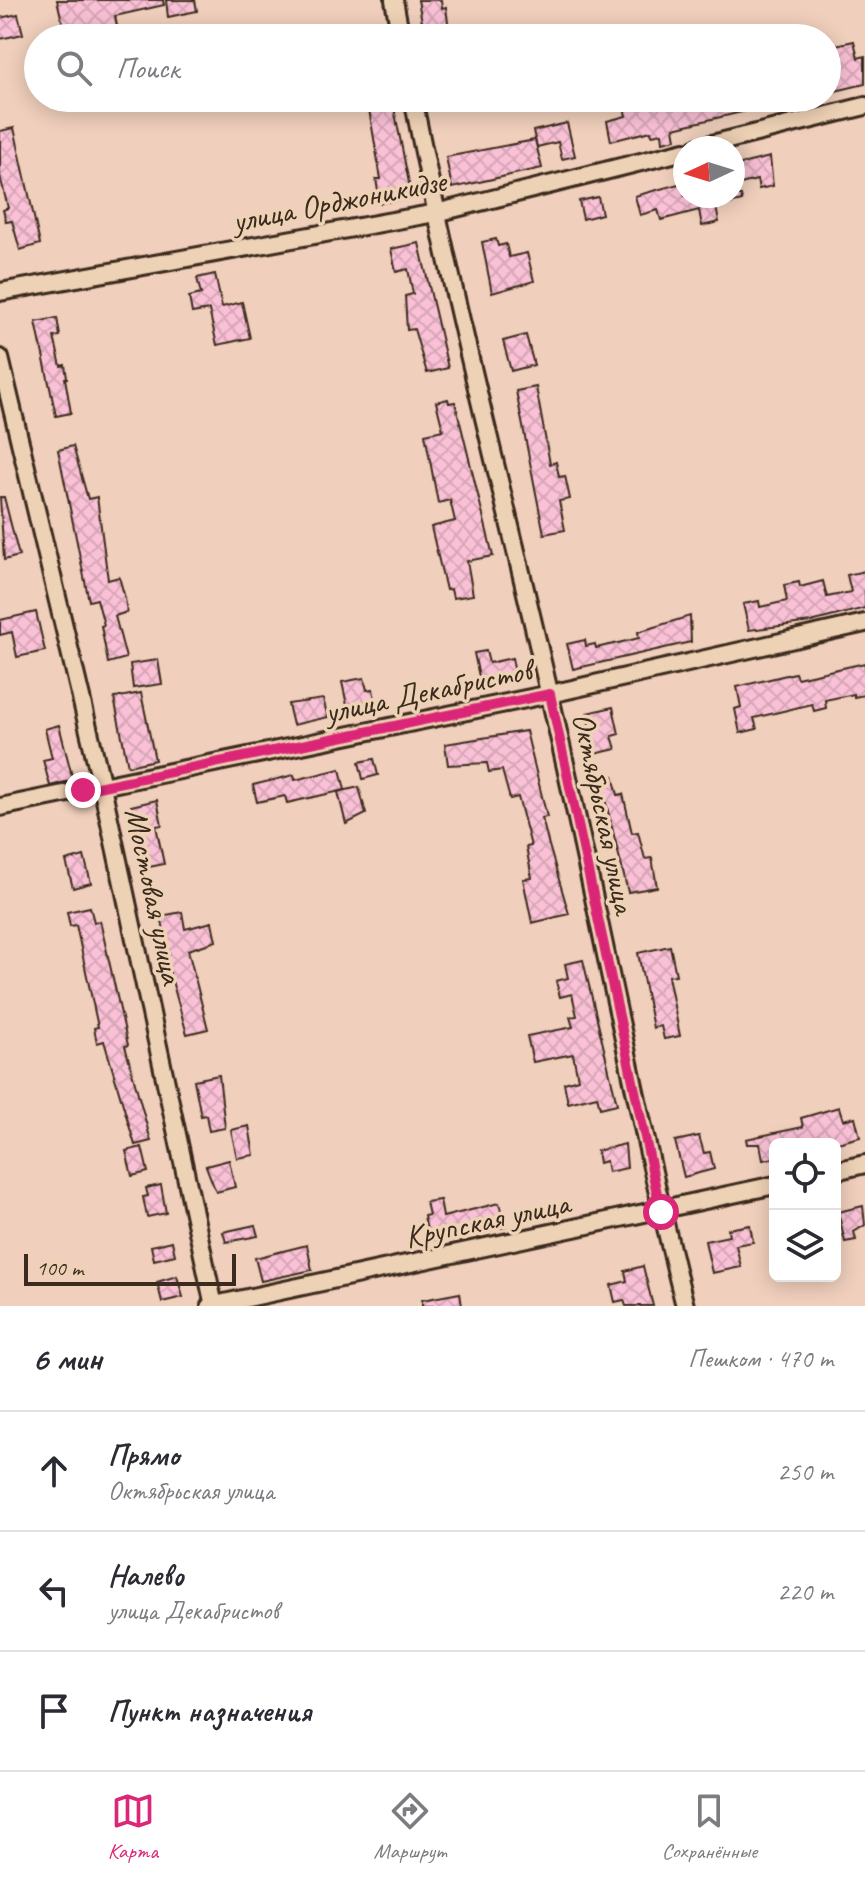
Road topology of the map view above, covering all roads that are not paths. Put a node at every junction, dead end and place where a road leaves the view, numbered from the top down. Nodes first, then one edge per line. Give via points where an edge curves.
1 (394, 0) edge
2 (398, 24) edge
3 (865, 106) edge
4 (416, 112) edge
5 (841, 112) edge
6 (841, 112) edge
7 (744, 136) edge
8 (673, 154) edge
9 (436, 213) junction
10 (0, 292) edge
11 (0, 358) edge
12 (865, 623) edge
13 (550, 694) junction
14 (102, 786) junction
15 (0, 807) edge
16 (865, 1164) edge
17 (841, 1170) edge
18 (769, 1186) edge
19 (661, 1212) junction
20 (213, 1306) edge
21 (685, 1306) edge

1 - 2 street
3 - 6 street
4 - 9 street, Октябрьская улица
5 - 7 street
8 - 9 street, улица Орджоникидзе
9 - 10 street, улица Орджоникидзе
9 - 13 street, Октябрьская улица
11 - 14 street, Мостовая улица
12 - 13 street, улица Декабристов
13 - 14 street, улица Декабристов
13 - 19 street, Октябрьская улица
14 - 15 street, улица Декабристов
14 - 20 street, Мостовая улица
16 - 17 street
18 - 19 street, Крупская улица
19 - 20 street, Крупская улица
19 - 21 street, Октябрьская улица

